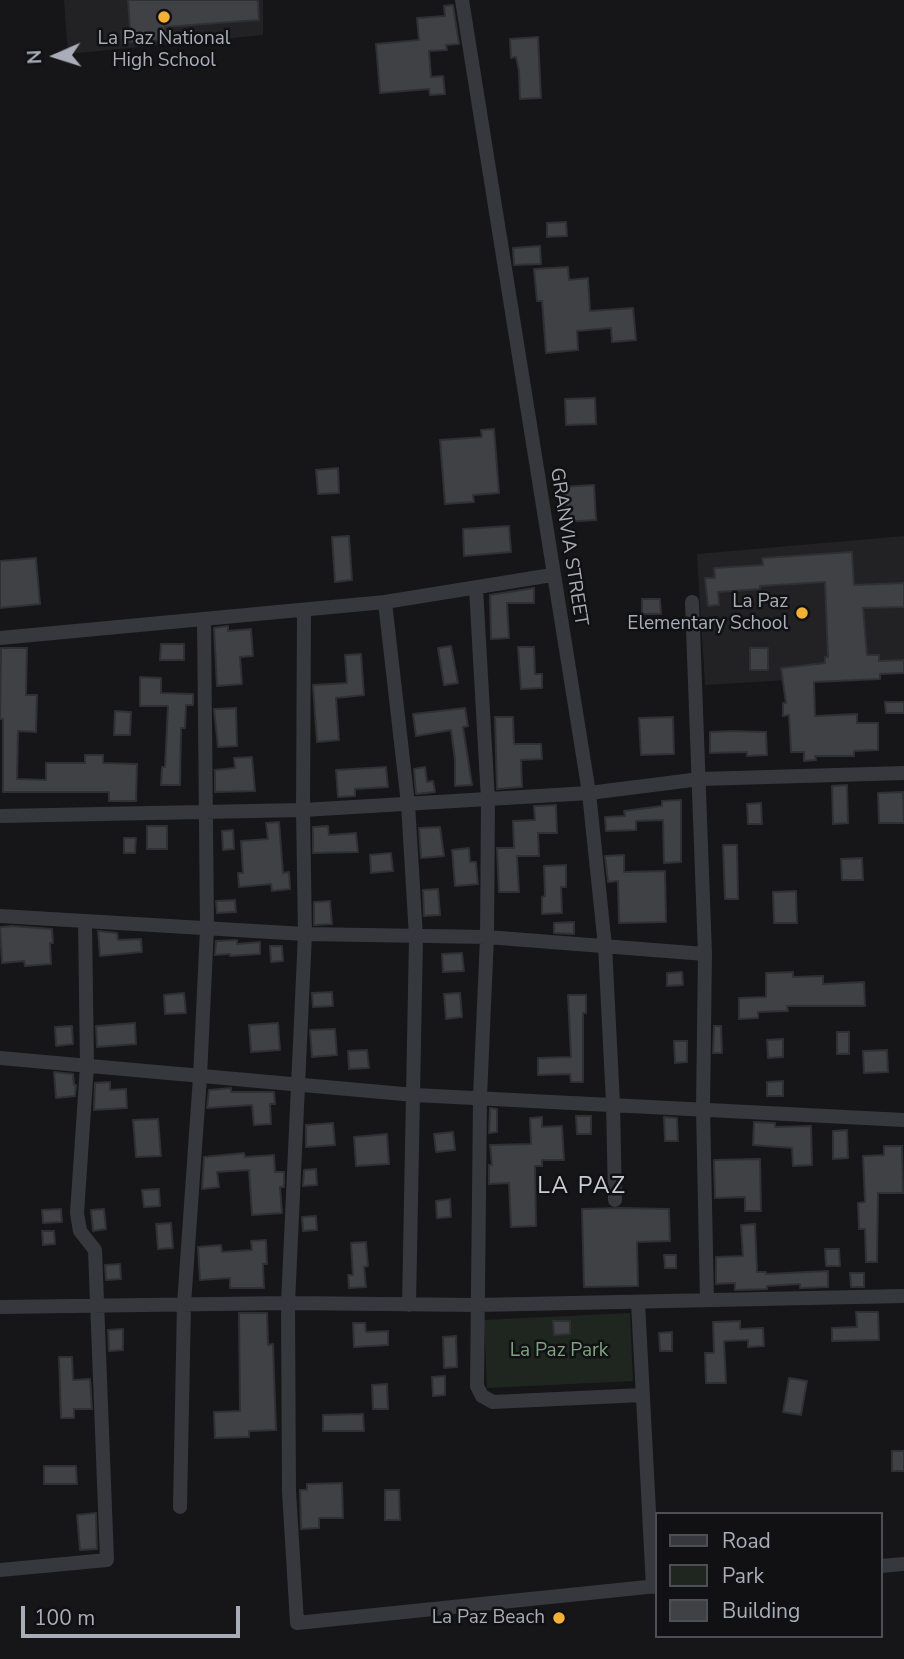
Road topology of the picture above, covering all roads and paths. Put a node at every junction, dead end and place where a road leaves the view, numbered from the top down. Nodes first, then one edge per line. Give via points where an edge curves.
1 (462, 0) edge
2 (552, 575) junction
3 (476, 588) junction
4 (385, 602) junction
5 (692, 602) dead end
6 (304, 610) junction
7 (204, 619) junction
8 (0, 638) edge
9 (904, 773) edge
10 (700, 779) junction
11 (589, 793) junction
12 (488, 800) junction
13 (408, 804) junction
14 (303, 810) junction
15 (206, 811) junction
16 (0, 816) edge
17 (0, 916) edge
18 (85, 921) junction
19 (207, 928) junction
20 (305, 934) junction
21 (416, 937) junction
22 (486, 937) junction
23 (605, 946) junction
24 (705, 954) junction
25 (0, 1058) edge
26 (87, 1066) junction
27 (200, 1077) junction
28 (300, 1083) junction
29 (415, 1095) junction
30 (480, 1097) junction
31 (613, 1103) junction
32 (703, 1108) junction
33 (904, 1120) edge
34 (615, 1200) dead end
35 (904, 1296) edge
36 (707, 1300) junction
37 (288, 1303) junction
38 (638, 1303) junction
39 (184, 1304) junction
40 (409, 1305) junction
41 (96, 1306) junction
42 (477, 1306) junction
43 (0, 1307) edge
44 (643, 1395) junction
45 (180, 1507) dead end
46 (904, 1564) edge
47 (883, 1566) edge
48 (0, 1570) edge
49 (655, 1587) edge

1 - 2 street, GRANVIA STREET
2 - 3 street
2 - 11 street, GRANVIA STREET
3 - 4 street
3 - 12 street
4 - 6 street
4 - 13 street
5 - 10 street
6 - 7 street
6 - 14 street
7 - 8 street
7 - 15 street
9 - 10 street
10 - 11 street
10 - 24 street
11 - 12 street
11 - 23 street, GRANVIA STREET
12 - 13 street
12 - 22 street
13 - 14 street
13 - 21 street
14 - 15 street
14 - 20 street
15 - 16 street
15 - 19 street
17 - 18 street
18 - 19 street
18 - 26 street
19 - 20 street
19 - 27 street
20 - 21 street
20 - 28 street
21 - 22 street
21 - 29 street
22 - 23 street
22 - 30 street
23 - 24 street
23 - 31 street, GRANVIA STREET
24 - 32 street
25 - 26 street
26 - 27 street
26 - 41 street via 77,1213 80,1231 95,1250
27 - 28 street
27 - 39 street
28 - 29 street
28 - 37 street
29 - 30 street
29 - 40 street
30 - 31 street
30 - 42 street
31 - 32 street
31 - 34 street, GRANVIA STREET
32 - 33 street
32 - 36 street
35 - 36 street
36 - 38 street
37 - 39 street
37 - 40 street
37 - 49 street via 289,1492 297,1623
38 - 42 street
38 - 44 street
39 - 41 street
39 - 45 street
40 - 42 street
41 - 43 street
41 - 48 street via 107,1560
42 - 44 street via 477,1386 482,1396 493,1402
44 - 49 street
46 - 47 street

